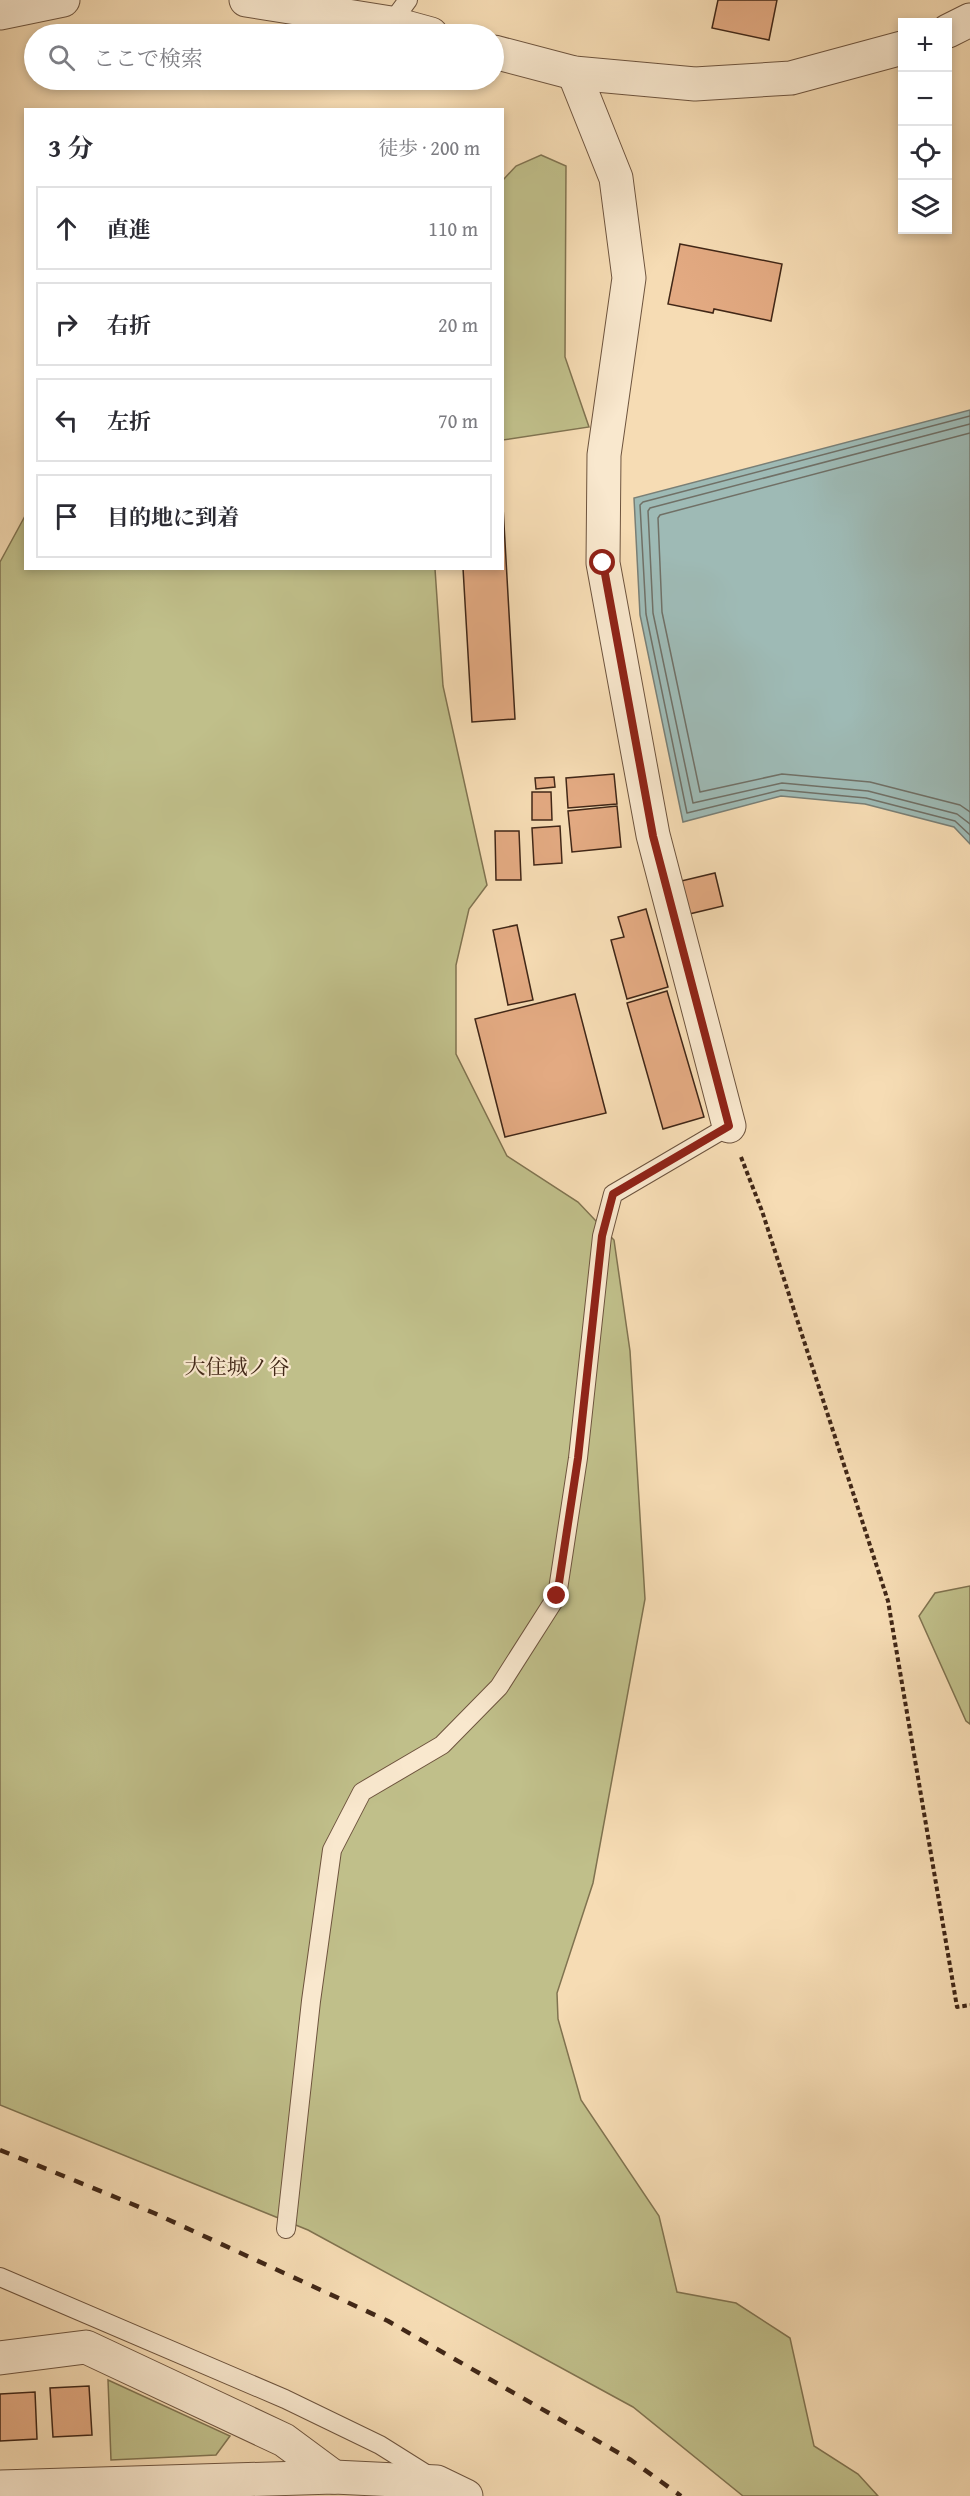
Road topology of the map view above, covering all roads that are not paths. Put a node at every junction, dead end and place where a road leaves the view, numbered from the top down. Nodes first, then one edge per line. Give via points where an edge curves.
1 (63, 0) edge
2 (246, 0) edge
3 (400, 12) edge
4 (0, 13) edge
5 (970, 20) edge
6 (417, 24) edge
7 (952, 30) edge
8 (898, 49) edge
9 (504, 55) edge
10 (574, 73) junction
11 (729, 1126) joint
12 (286, 2229) dead end
13 (0, 2277) edge
14 (0, 2358) edge
15 (334, 2477) junction
16 (437, 2481) junction
17 (0, 2487) edge
18 (466, 2496) edge

1 - 4 street
2 - 3 street
3 - 6 street
5 - 7 street
8 - 10 street via 791,78 695,84
9 - 10 street
10 - 11 street via 616,178 629,278 604,455 603,563 653,836
11 - 12 lane via 613,1194 602,1236 578,1458 557,1596 499,1687 442,1745 362,1792 332,1850
13 - 16 lane via 296,2404 380,2445
14 - 15 street via 86,2347 284,2440
15 - 16 street
15 - 17 street
16 - 18 street

